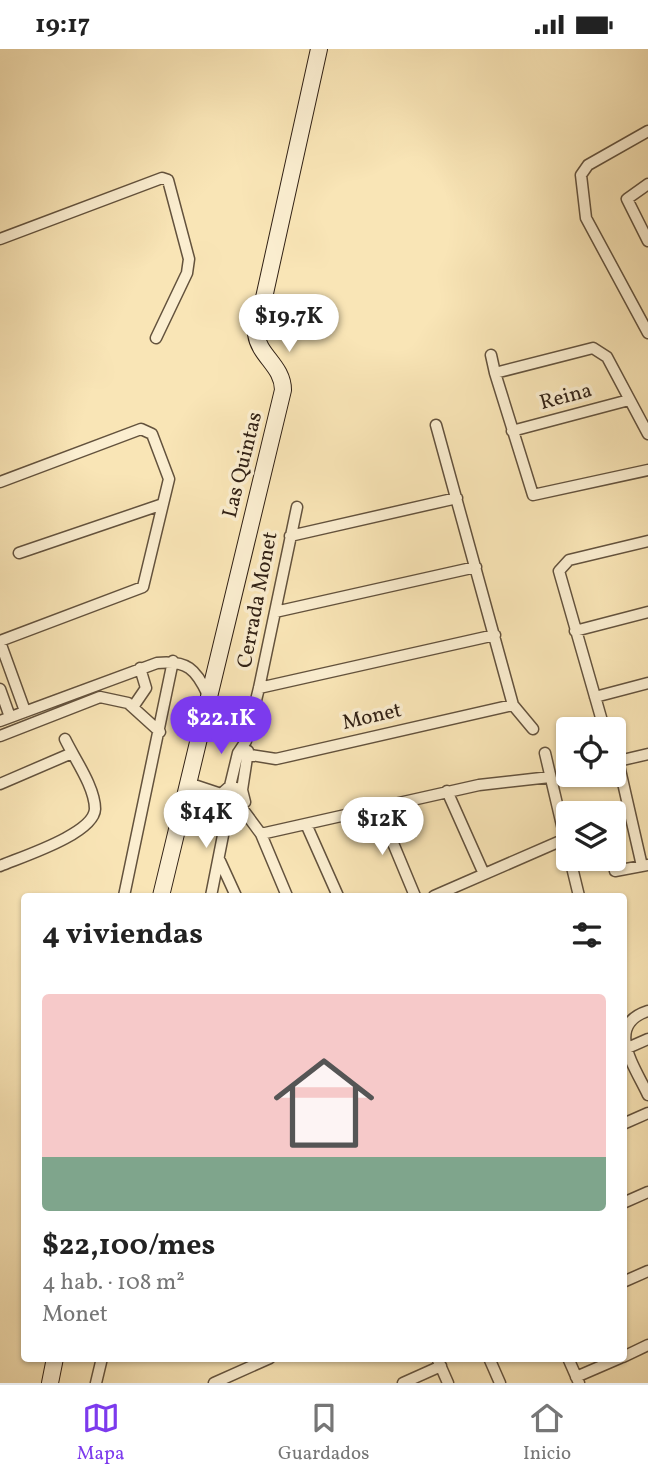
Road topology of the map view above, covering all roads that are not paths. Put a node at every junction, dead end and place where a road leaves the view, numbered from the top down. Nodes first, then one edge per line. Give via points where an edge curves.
1 (320, 49) edge
2 (648, 131) edge
3 (648, 184) edge
4 (0, 239) edge
5 (648, 241) edge
6 (648, 333) edge
7 (156, 338) dead end
8 (491, 355) dead end
9 (495, 373) junction
10 (629, 400) junction
11 (436, 425) dead end
12 (512, 431) junction
13 (648, 434) edge
14 (648, 470) edge
15 (0, 482) edge
16 (457, 498) junction
17 (163, 504) junction
18 (297, 507) dead end
19 (290, 536) junction
20 (648, 541) edge
21 (19, 553) dead end
22 (476, 567) junction
23 (275, 612) junction
24 (648, 612) edge
25 (575, 631) junction
26 (495, 635) junction
27 (0, 642) edge
28 (177, 662) junction
29 (140, 668) junction
30 (106, 680) junction
31 (648, 683) edge
32 (259, 688) junction
33 (0, 689) edge
34 (208, 695) junction
35 (108, 697) junction
36 (595, 697) junction
37 (513, 705) junction
38 (133, 707) junction
39 (25, 711) junction
40 (601, 717) edge
41 (5, 719) edge
42 (533, 729) dead end
43 (160, 732) junction
44 (0, 736) edge
45 (65, 739) dead end
46 (72, 753) junction
47 (545, 753) dead end
48 (243, 754) junction
49 (648, 754) edge
50 (626, 760) edge
51 (550, 777) junction
52 (0, 783) edge
53 (188, 783) junction
54 (230, 786) junction
55 (623, 787) edge
56 (242, 790) junction
57 (447, 791) junction
58 (220, 794) junction
59 (556, 802) edge
60 (241, 807) junction
61 (378, 807) junction
62 (190, 813) dead end
63 (227, 813) junction
64 (306, 824) junction
65 (261, 834) junction
66 (556, 843) edge
67 (220, 860) junction
68 (645, 865) edge
69 (0, 866) edge
70 (626, 869) edge
71 (573, 871) edge
72 (484, 874) junction
73 (125, 893) edge
74 (162, 893) edge
75 (212, 893) edge
76 (235, 893) edge
77 (286, 893) edge
78 (337, 893) edge
79 (414, 893) edge
80 (441, 893) edge
81 (578, 893) edge
82 (648, 1011) edge
83 (627, 1023) edge
84 (648, 1039) edge
85 (627, 1048) edge
86 (627, 1053) edge
87 (648, 1095) edge
88 (648, 1113) edge
89 (627, 1122) edge
90 (648, 1192) edge
91 (627, 1201) edge
92 (648, 1271) edge
93 (627, 1280) edge
94 (648, 1345) edge
95 (627, 1354) edge
96 (54, 1362) edge
97 (101, 1362) edge
98 (261, 1362) edge
99 (439, 1362) edge
100 (491, 1362) edge
101 (570, 1362) edge
102 (612, 1362) edge
103 (578, 1380) edge
104 (50, 1383) edge
105 (96, 1383) edge
106 (214, 1383) edge
107 (403, 1383) edge
108 (448, 1383) edge
109 (500, 1383) edge

1 - 34 street, Las Quintas via 257,334 261,350 282,379 283,390
2 - 6 street via 588,166 581,175 586,218
3 - 5 street via 627,199
4 - 7 street via 151,182 168,180 189,259 187,273
8 - 9 street
9 - 10 street via 599,349
9 - 12 street
10 - 12 street, Reina
10 - 13 street
11 - 16 street
12 - 14 street via 533,495
15 - 17 street via 144,429 152,434 169,476
16 - 19 street
16 - 22 street
17 - 21 street
17 - 27 street via 143,587
18 - 19 street, Cerrada Monet
19 - 23 street, Cerrada Monet
20 - 25 street via 569,560 559,571
22 - 23 street
22 - 26 street
23 - 32 street, Cerrada Monet
24 - 25 street
25 - 36 street
26 - 32 street
26 - 37 street
27 - 39 street
28 - 29 street
28 - 34 street via 192,667
28 - 43 street
29 - 30 street
29 - 38 street via 146,688
30 - 35 street
30 - 39 street
31 - 36 street
32 - 48 street, Cerrada Monet
33 - 41 street
34 - 53 street, Las Quintas
35 - 38 street
35 - 44 street via 88,699
36 - 40 street
37 - 42 street
37 - 48 street, Monet via 276,759
38 - 43 street
39 - 41 street
43 - 73 street
45 - 46 street
46 - 52 street
46 - 69 street via 94,804 92,819 82,830
47 - 51 street
48 - 54 street
48 - 56 street
49 - 50 street
51 - 57 street
51 - 59 street
53 - 58 street
53 - 74 street, Las Quintas
54 - 56 street
54 - 58 street
55 - 68 street
56 - 60 street via 245,802
57 - 61 street
57 - 72 street
58 - 63 street
60 - 63 street
60 - 65 street
61 - 64 street
61 - 79 street
62 - 63 lane
63 - 67 street
64 - 65 street
64 - 78 street
65 - 77 street
66 - 72 street
67 - 75 street
67 - 76 street
68 - 70 street
71 - 81 street
72 - 80 street
82 - 83 street
84 - 85 street
86 - 87 street
88 - 89 street
90 - 91 street
92 - 93 street
94 - 95 street
96 - 104 street
97 - 105 street
98 - 106 street
99 - 107 street
99 - 108 street
100 - 109 street
101 - 103 street
102 - 103 street

